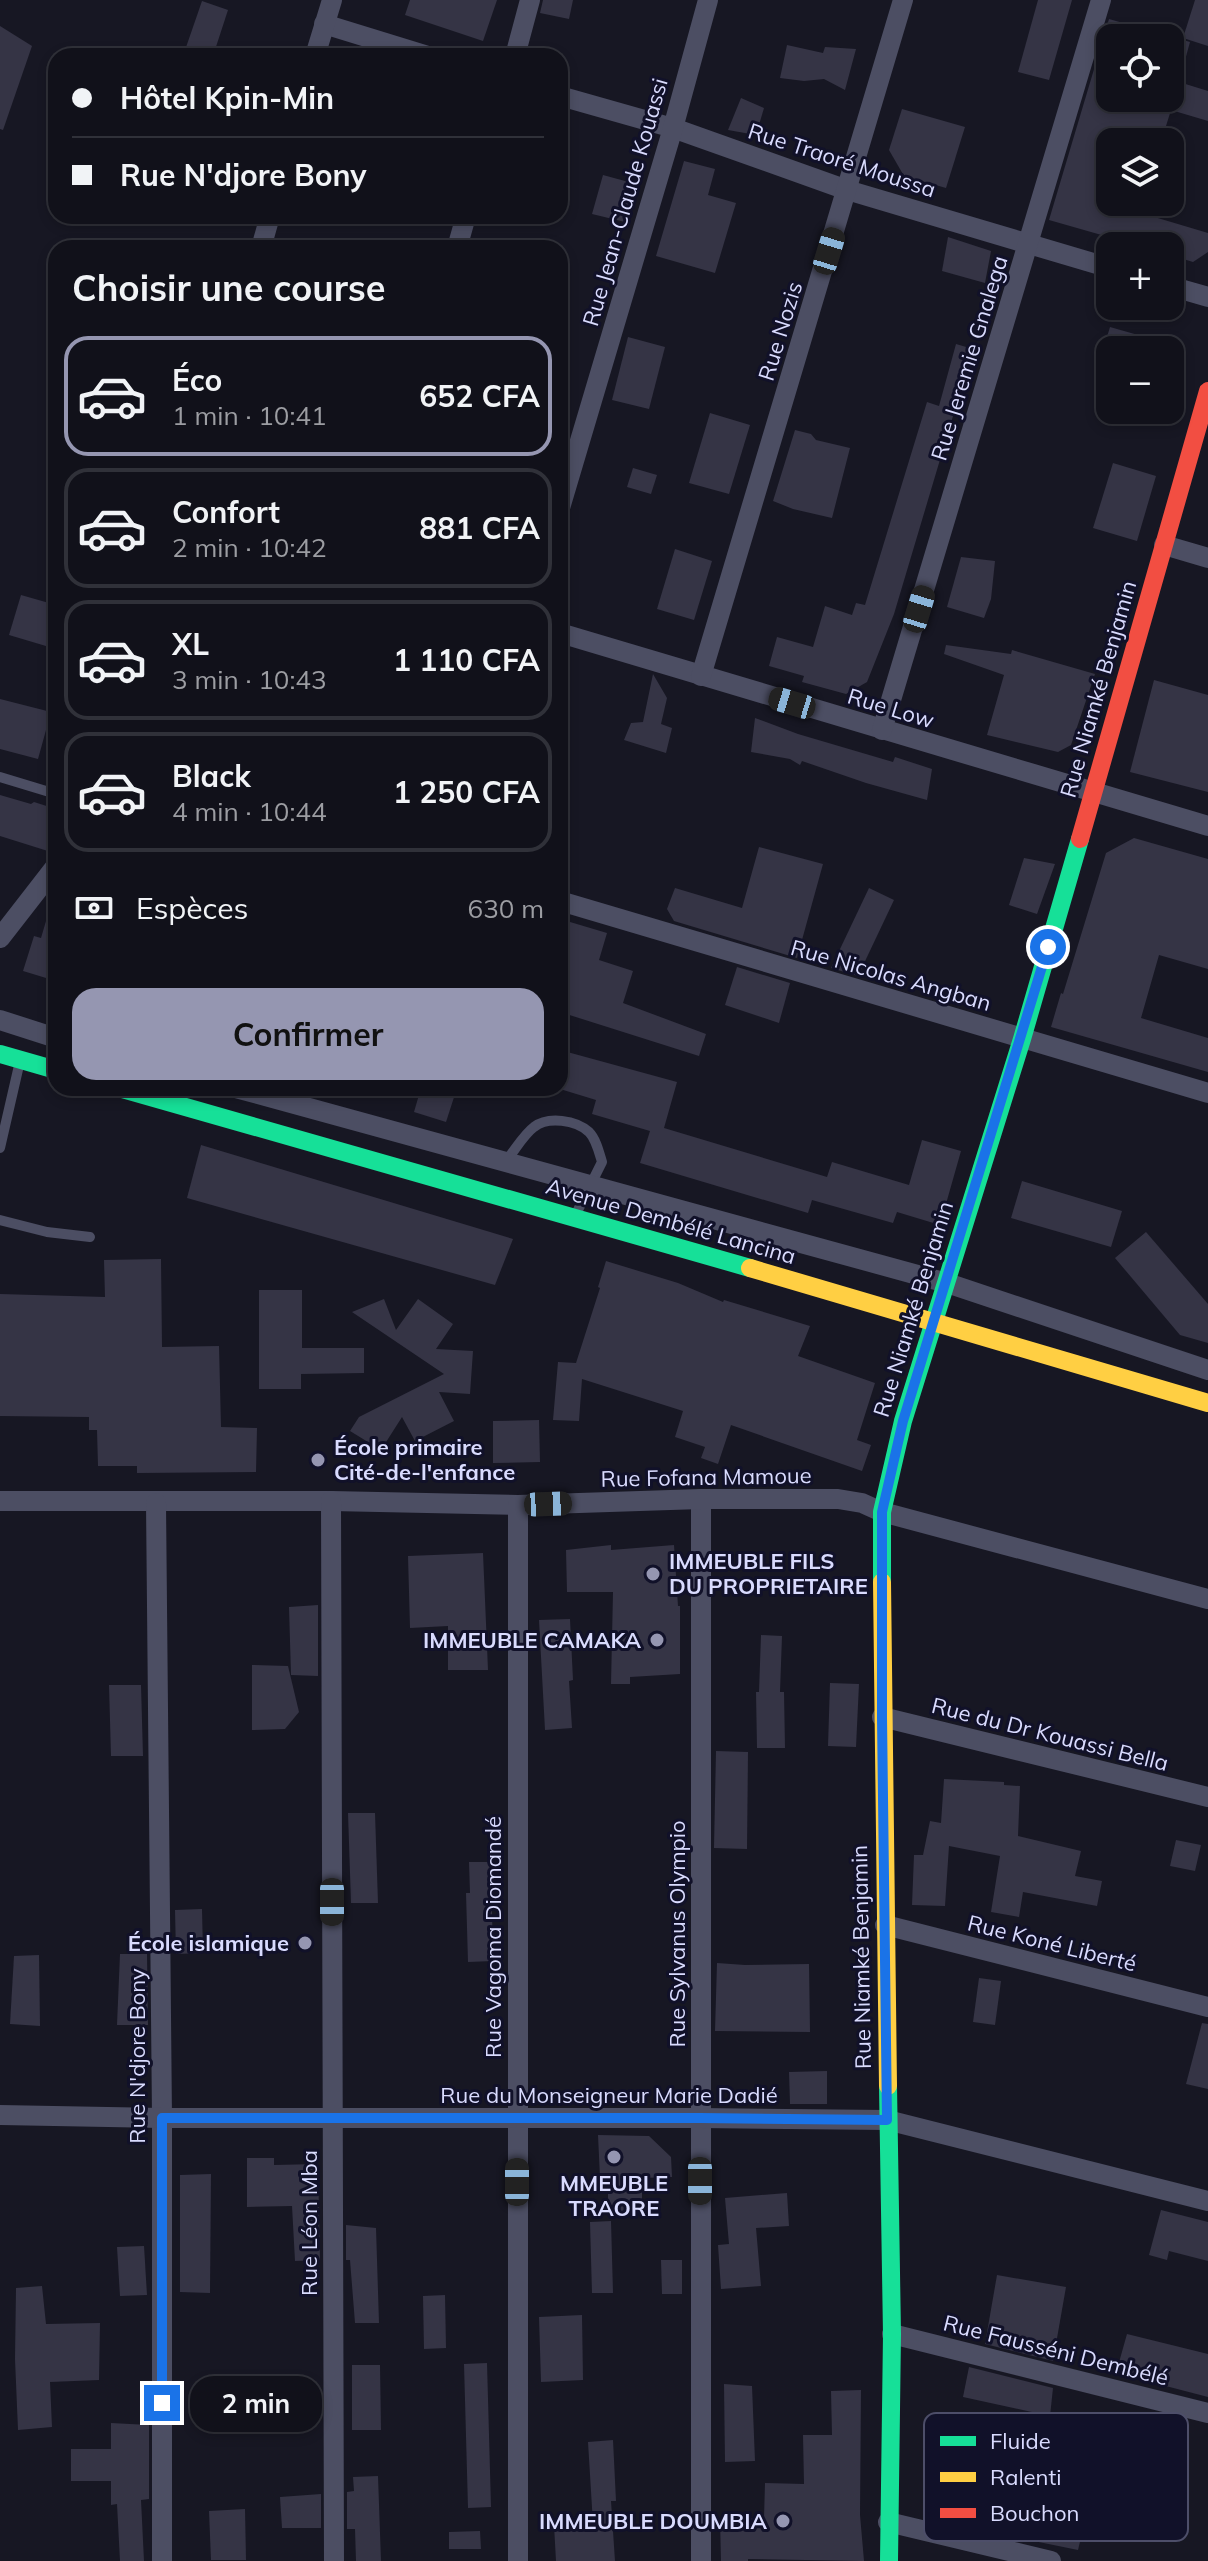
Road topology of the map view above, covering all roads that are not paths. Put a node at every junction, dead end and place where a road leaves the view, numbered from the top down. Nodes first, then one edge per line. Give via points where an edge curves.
1 (332, 0) edge
2 (530, 0) edge
3 (708, 0) edge
4 (903, 0) edge
5 (1101, 0) edge
6 (324, 24) junction
7 (317, 48) edge
8 (402, 48) edge
9 (517, 48) edge
10 (568, 98) edge
11 (673, 128) junction
12 (847, 190) junction
13 (1029, 244) junction
14 (1096, 264) edge
15 (1184, 290) edge
16 (1208, 297) edge
17 (1208, 391) edge
18 (568, 481) edge
19 (1164, 545) junction
20 (1208, 558) edge
21 (568, 635) edge
22 (701, 676) junction
23 (882, 730) junction
24 (0, 777) edge
25 (48, 792) edge
26 (1092, 793) junction
27 (1208, 826) edge
28 (48, 876) edge
29 (568, 903) edge
30 (0, 938) edge
31 (0, 1020) edge
32 (48, 1035) edge
33 (1022, 1039) junction
34 (0, 1054) edge
35 (21, 1060) junction
36 (48, 1068) edge
37 (1208, 1093) edge
38 (147, 1096) edge
39 (265, 1096) edge
40 (0, 1148) edge
41 (505, 1162) junction
42 (590, 1186) junction
43 (574, 1219) junction
44 (0, 1220) edge
45 (90, 1237) dead end
46 (947, 1283) junction
47 (935, 1321) junction
48 (1208, 1370) edge
49 (1208, 1403) edge
50 (701, 1499) junction
51 (0, 1501) edge
52 (331, 1501) junction
53 (156, 1503) junction
54 (518, 1505) junction
55 (882, 1512) junction
56 (1208, 1599) edge
57 (882, 1717) junction
58 (1208, 1797) edge
59 (885, 1925) junction
60 (1208, 2007) edge
61 (0, 2115) edge
62 (162, 2118) junction
63 (332, 2118) junction
64 (700, 2118) junction
65 (516, 2119) junction
66 (887, 2120) junction
67 (1208, 2201) edge
68 (892, 2334) junction
69 (1208, 2413) edge
70 (888, 2522) junction
71 (924, 2531) edge
72 (967, 2541) edge
73 (162, 2561) edge
74 (334, 2561) edge
75 (518, 2561) edge
76 (701, 2561) edge
77 (889, 2561) edge
78 (1051, 2561) edge

1 - 6 street
2 - 9 street
3 - 11 street, Rue Jean-Claude Kouassi
4 - 12 street, Rue Nozis
5 - 13 street, Rue Jeremie Gnalega
6 - 7 street
6 - 8 street
10 - 11 street, Rue Traoré Moussa
11 - 12 street, Rue Traoré Moussa
11 - 18 street, Rue Jean-Claude Kouassi
12 - 13 street, Rue Traoré Moussa
12 - 22 street, Rue Nozis
13 - 14 street, Rue Traoré Moussa
13 - 23 street, Rue Jeremie Gnalega
15 - 16 street
17 - 19 street, Rue Niamké Benjamin
19 - 20 street
19 - 26 street, Rue Niamké Benjamin
21 - 22 street, Rue Low
22 - 23 street, Rue Low
23 - 26 street, Rue Low
24 - 25 lane
26 - 27 street, Rue Low
26 - 33 street, Rue Niamké Benjamin
28 - 30 street
29 - 33 street, Rue Nicolas Angban
31 - 32 street
33 - 37 street, Rue Nicolas Angban
33 - 46 street, Rue Niamké Benjamin
34 - 35 street
35 - 36 street
35 - 40 lane
38 - 43 street, Avenue Dembélé Lancina
39 - 41 street
41 - 42 street
41 - 42 lane via 533,1127 565,1121 588,1131 597,1145 602,1162
42 - 43 lane
42 - 46 street
43 - 47 street, Avenue Dembélé Lancina
44 - 45 lane
46 - 47 street, Rue Niamké Benjamin
46 - 48 street
47 - 49 street, Avenue Dembélé Lancina
47 - 55 street, Rue Niamké Benjamin via 903,1421
50 - 54 street, Rue Fofana Mamoue
50 - 55 street, Rue Fofana Mamoue via 838,1499
50 - 64 street, Rue Sylvanus Olympio
51 - 53 street, Rue Fofana Mamoue
52 - 53 street, Rue Fofana Mamoue
52 - 54 street, Rue Fofana Mamoue
52 - 63 street, Rue Léon Mba
53 - 62 street, Rue N'djore Bony
54 - 65 street, Rue Vagoma Diomandé
55 - 56 street, Rue Fofana Mamoue
55 - 57 street, Rue Niamké Benjamin
57 - 58 street, Rue du Dr Kouassi Bella
57 - 59 street, Rue Niamké Benjamin
59 - 60 street, Rue Koné Liberté
59 - 66 street, Rue Niamké Benjamin
61 - 62 street, Rue du Monseigneur Marie Dadié
62 - 63 street, Rue du Monseigneur Marie Dadié
62 - 73 street, Rue N'djore Bony
63 - 65 street, Rue du Monseigneur Marie Dadié
63 - 74 street, Rue Léon Mba
64 - 65 street, Rue du Monseigneur Marie Dadié
64 - 66 street, Rue du Monseigneur Marie Dadié
64 - 76 street, Rue Sylvanus Olympio
65 - 75 street, Rue Vagoma Diomandé
66 - 67 street, Rue du Monseigneur Marie Dadié
66 - 68 street, Rue Niamké Benjamin
68 - 69 street, Rue Fausséni Dembélé
68 - 70 street, Rue Niamké Benjamin
70 - 71 street
70 - 77 street, Rue Niamké Benjamin
72 - 78 street

